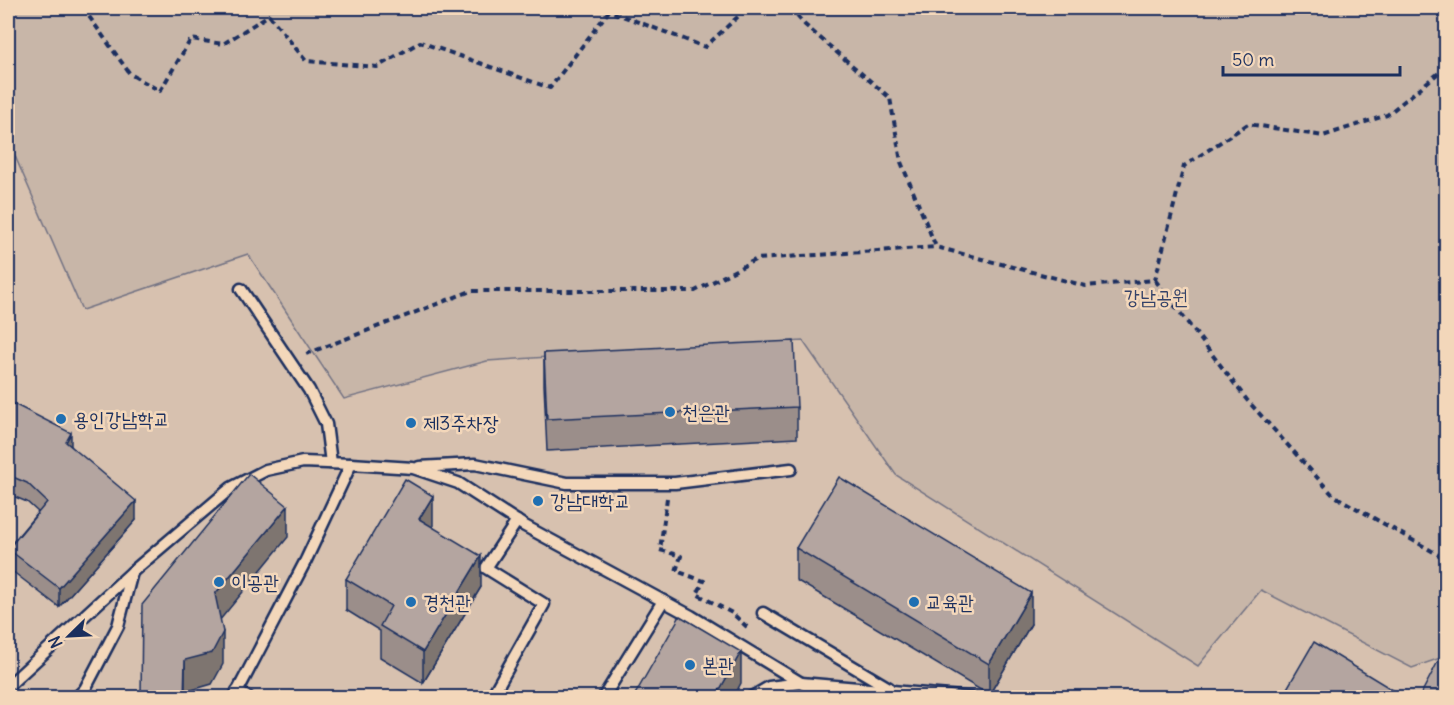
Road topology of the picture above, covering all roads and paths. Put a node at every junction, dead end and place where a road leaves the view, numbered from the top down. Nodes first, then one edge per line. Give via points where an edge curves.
1 (83, 8) edge
2 (751, 8) edge
3 (790, 8) edge
4 (1446, 67) edge
5 (936, 247) junction
6 (1155, 280) junction
7 (241, 289) dead end
8 (290, 360) junction
9 (331, 463) junction
10 (351, 464) junction
11 (413, 468) junction
12 (791, 469) dead end
13 (669, 483) junction
14 (517, 521) junction
15 (1446, 559) edge
16 (132, 572) junction
17 (663, 601) junction
18 (763, 613) dead end
19 (748, 628) dead end
20 (801, 683) junction
21 (8, 686) edge
22 (892, 690) junction
23 (235, 694) edge
24 (76, 698) edge
25 (249, 698) edge
26 (491, 698) edge
27 (603, 698) edge
28 (750, 698) edge
29 (830, 698) edge
30 (972, 698) edge

1 - 2 path via 130,74 160,91 191,39 223,44 269,15 306,61 377,67 420,42 550,88 609,11 705,47
3 - 5 path via 890,98 901,162
4 - 6 path via 1387,115 1323,136 1248,124 1184,166
5 - 6 path via 1086,286
5 - 8 path via 758,259 695,291 471,291
6 - 15 path via 1247,400 1333,495
7 - 8 lane
8 - 9 lane via 326,424
9 - 10 lane
9 - 16 lane via 303,462 266,470 231,488
10 - 11 lane
10 - 23 lane via 306,560
11 - 13 lane via 475,464 567,483
11 - 14 lane via 458,483
12 - 13 lane
13 - 19 path via 660,550 681,556 676,571 704,581 697,594 732,612
14 - 17 lane
14 - 26 lane via 486,568 543,604
16 - 21 lane
16 - 24 lane via 118,626 85,689
17 - 20 lane
17 - 27 lane
18 - 22 lane
20 - 22 lane
20 - 28 lane via 769,687
20 - 29 lane
22 - 30 lane
23 - 25 lane

